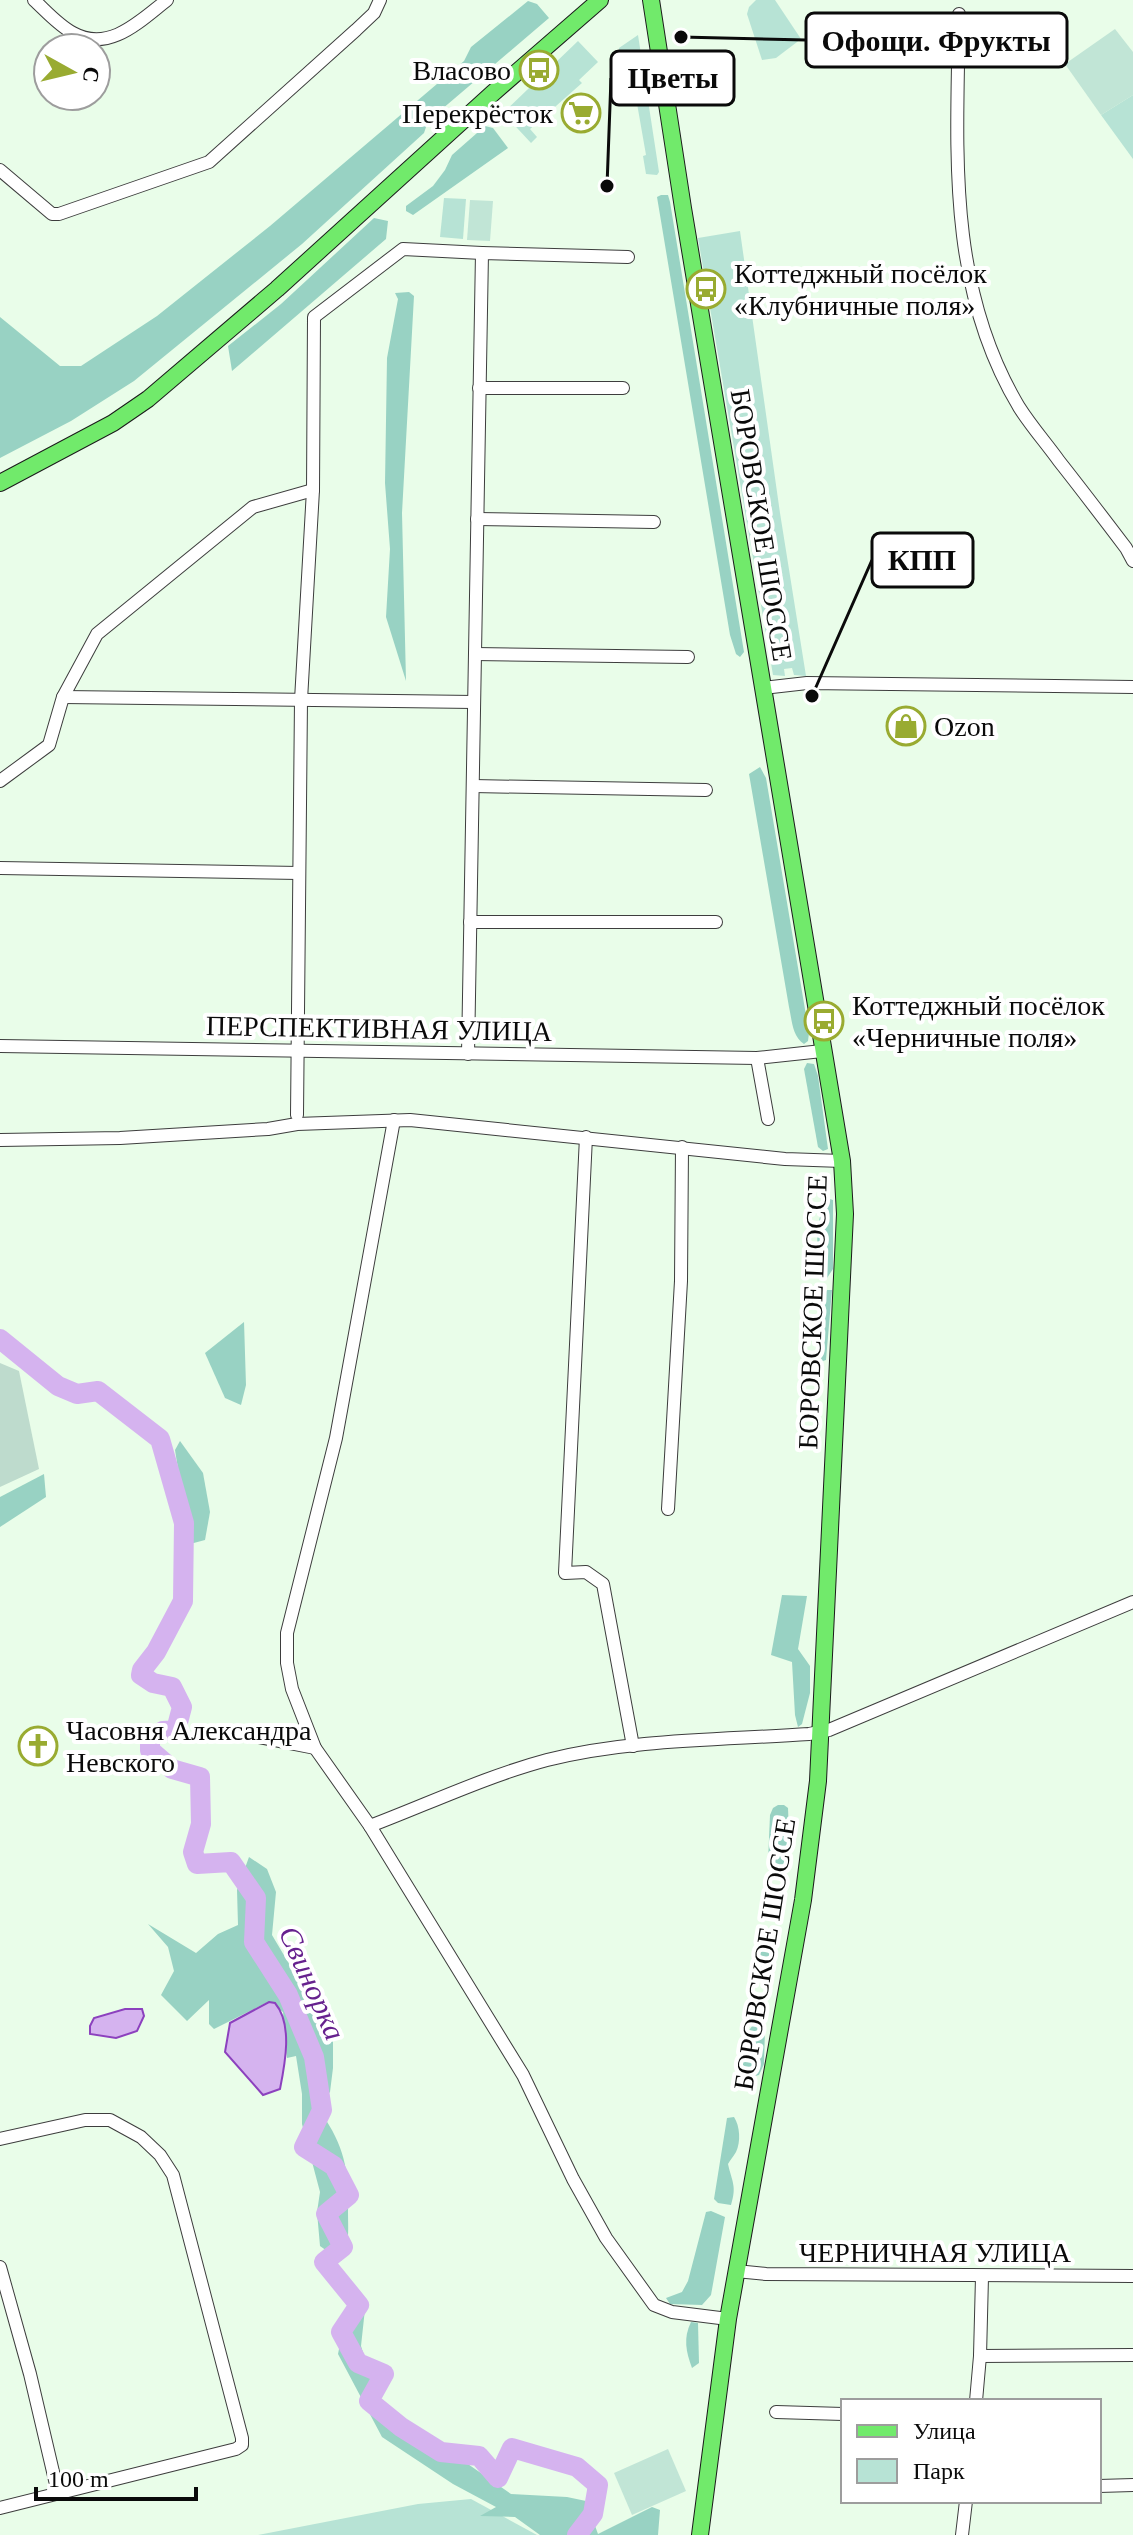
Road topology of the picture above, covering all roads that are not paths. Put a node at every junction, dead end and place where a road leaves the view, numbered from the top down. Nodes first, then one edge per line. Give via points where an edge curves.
1 (34, 0) edge
2 (167, 0) edge
3 (380, 0) edge
4 (600, 0) edge
5 (651, 0) edge
6 (959, 14) dead end
7 (0, 170) edge
8 (482, 253) junction
9 (628, 257) dead end
10 (479, 388) junction
11 (623, 388) dead end
12 (0, 483) edge
13 (313, 490) junction
14 (477, 519) junction
15 (654, 522) dead end
16 (1133, 561) edge
17 (475, 654) junction
18 (688, 657) dead end
19 (1133, 687) edge
20 (763, 688) junction
21 (63, 697) junction
22 (301, 700) junction
23 (474, 702) junction
24 (0, 781) edge
25 (473, 786) junction
26 (706, 790) dead end
27 (0, 868) edge
28 (299, 873) junction
29 (470, 922) junction
30 (716, 922) dead end
31 (0, 1046) edge
32 (298, 1051) junction
33 (822, 1051) junction
34 (468, 1054) junction
35 (757, 1058) junction
36 (297, 1115) dead end
37 (768, 1119) dead end
38 (394, 1120) junction
39 (586, 1137) junction
40 (0, 1140) edge
41 (682, 1147) junction
42 (842, 1161) junction
43 (668, 1509) dead end
44 (1133, 1602) edge
45 (821, 1730) junction
46 (237, 1736) dead end
47 (633, 1746) junction
48 (315, 1748) junction
49 (370, 1826) junction
50 (0, 2139) edge
51 (0, 2267) edge
52 (736, 2271) junction
53 (1133, 2276) edge
54 (982, 2277) junction
55 (728, 2319) junction
56 (1133, 2355) edge
57 (980, 2356) junction
58 (976, 2399) edge
59 (776, 2412) dead end
60 (841, 2414) edge
61 (1133, 2485) edge
62 (1101, 2486) edge
63 (58, 2493) junction
64 (966, 2503) edge
65 (0, 2508) edge
66 (700, 2535) edge
67 (962, 2535) edge

1 - 2 street via 72,33 102,39 126,31
3 - 7 street via 356,30 202,166 59,214 52,214
4 - 12 main road via 170,381 113,423
5 - 20 main road, БОРОВСКОЕ ШОССЕ
6 - 16 street via 958,195 970,283 1019,405
8 - 9 street
8 - 10 street
8 - 13 street via 403,249 314,317
10 - 11 street
10 - 14 street
13 - 21 street via 253,507 97,634
13 - 22 street
14 - 15 street
14 - 17 street
17 - 18 street
17 - 23 street
19 - 20 street via 807,683
20 - 33 main road, БОРОВСКОЕ ШОССЕ
21 - 22 street
21 - 24 street via 49,745
22 - 23 street
22 - 28 street
23 - 25 street
25 - 26 street
25 - 29 street
27 - 28 street
28 - 32 street
29 - 30 street
29 - 34 street
31 - 32 street, ПЕРСПЕКТИВНАЯ УЛИЦА
32 - 34 street, ПЕРСПЕКТИВНАЯ УЛИЦА
32 - 36 street
33 - 35 street, ПЕРСПЕКТИВНАЯ УЛИЦА
33 - 42 main road, БОРОВСКОЕ ШОССЕ
34 - 35 street, ПЕРСПЕКТИВНАЯ УЛИЦА
35 - 37 street
38 - 39 street
38 - 40 street via 120,1138
38 - 48 street via 336,1438 287,1633 292,1689
39 - 41 street
39 - 47 street via 565,1573 586,1572 603,1584
41 - 42 street
41 - 43 street via 681,1281
42 - 45 main road, БОРОВСКОЕ ШОССЕ via 844,1261
44 - 45 street
45 - 47 street
45 - 52 main road, БОРОВСКОЕ ШОССЕ via 803,1900
46 - 48 street
47 - 49 street via 545,1761
48 - 49 street
49 - 55 street via 523,2075 606,2238 654,2305
50 - 63 street via 98,2118 131,2130 160,2155 173,2175 242,2438 236,2449
51 - 63 street
52 - 54 street, ЧЕРНИЧНАЯ УЛИЦА
52 - 55 main road, БОРОВСКОЕ ШОССЕ
53 - 54 street, ЧЕРНИЧНАЯ УЛИЦА
54 - 57 street
55 - 66 main road, БОРОВСКОЕ ШОССЕ
56 - 57 street
57 - 58 street
59 - 60 street
61 - 62 street
63 - 65 street
64 - 67 street

